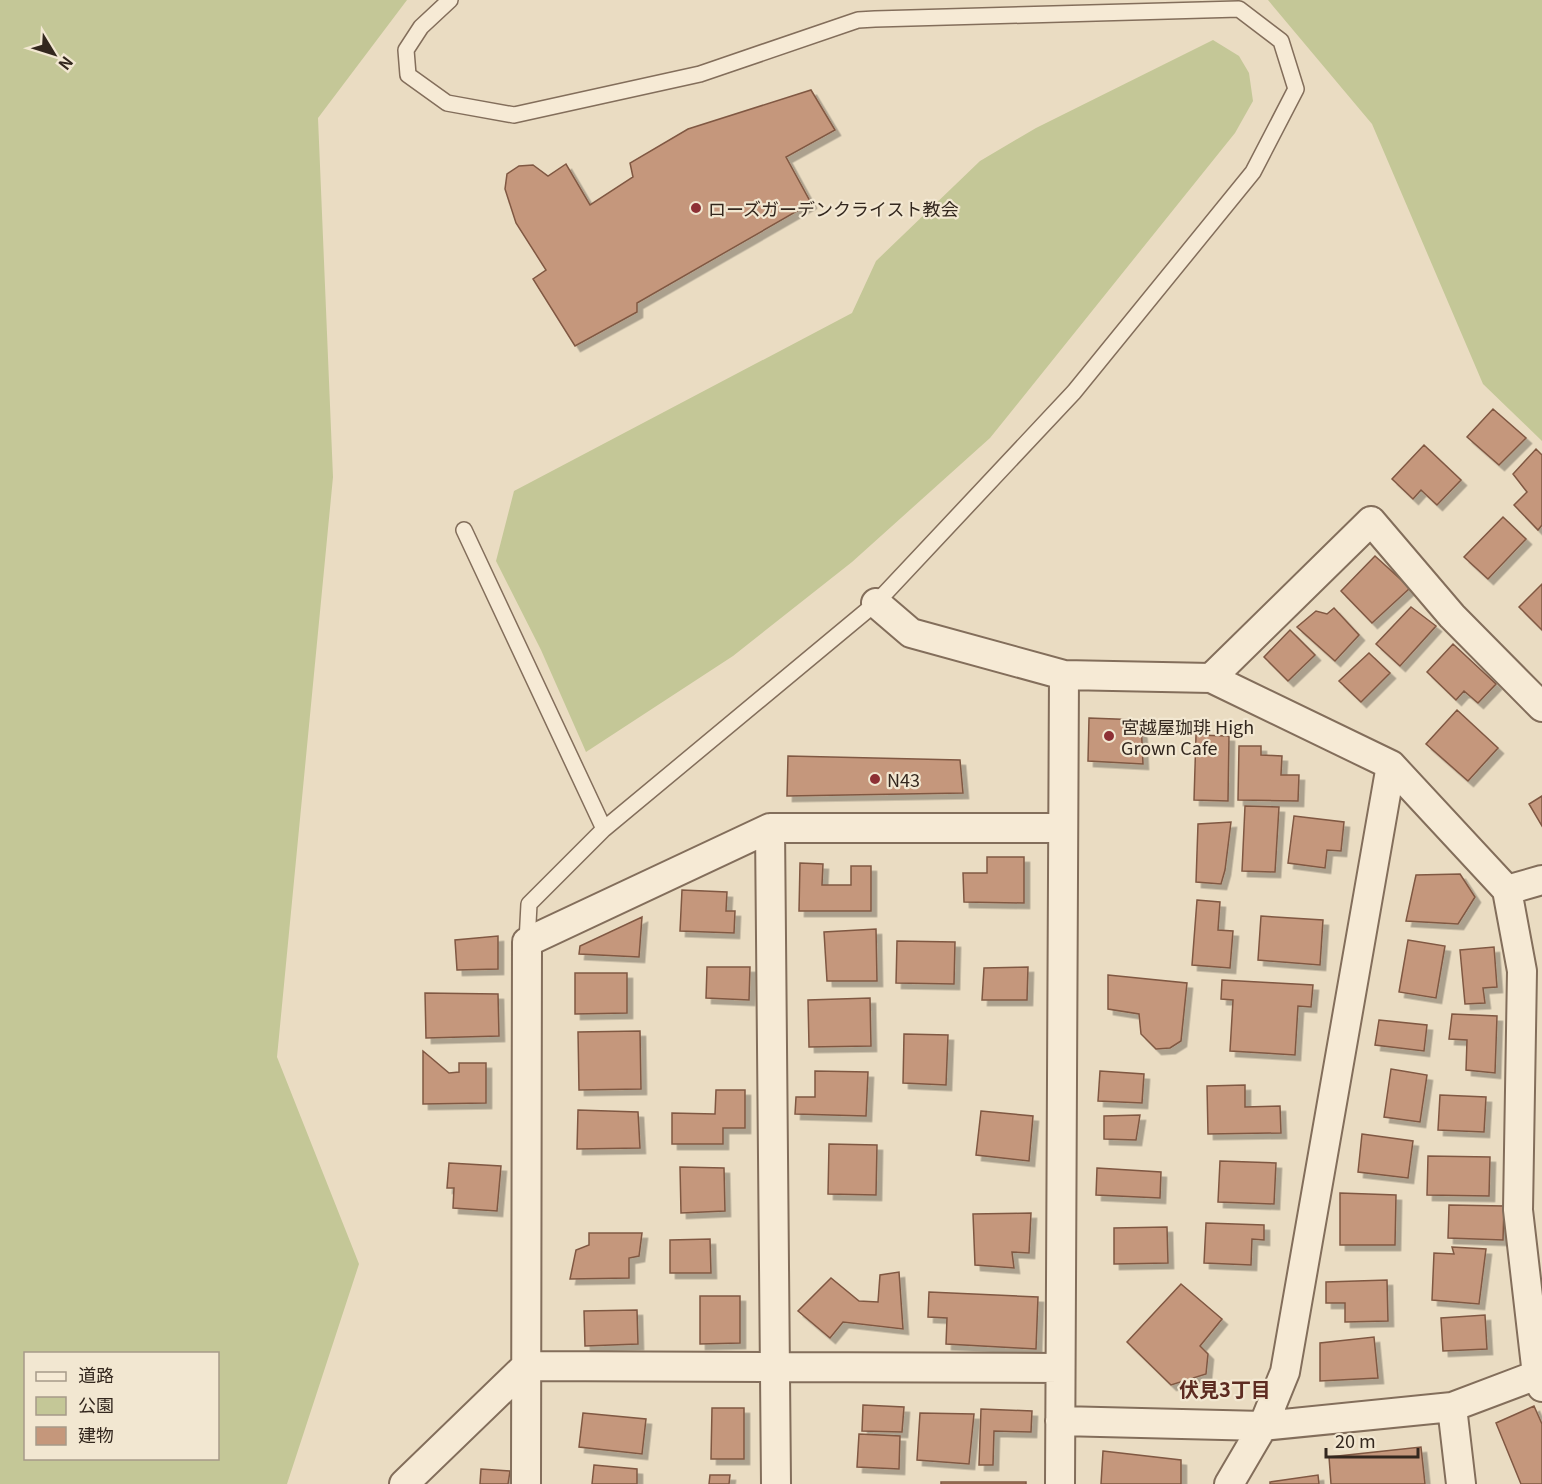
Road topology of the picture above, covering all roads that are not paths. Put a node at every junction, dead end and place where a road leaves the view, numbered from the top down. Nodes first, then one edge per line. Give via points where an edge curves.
1 (450, 0) edge
2 (464, 530) dead end
3 (876, 603) junction
4 (1064, 675) junction
5 (1211, 678) junction
6 (1542, 707) edge
7 (1391, 765) junction
8 (770, 828) junction
9 (1063, 828) junction
10 (604, 829) junction
11 (1542, 880) edge
12 (1507, 890) junction
13 (527, 942) junction
14 (526, 1366) junction
15 (776, 1366) junction
16 (1060, 1368) junction
17 (1540, 1379) edge
18 (1452, 1407) junction
19 (1060, 1421) junction
20 (1263, 1426) junction
21 (404, 1484) edge
22 (526, 1484) edge
23 (776, 1484) edge
24 (1060, 1484) edge
25 (1229, 1484) edge
26 (1461, 1484) edge

1 - 3 lane via 422,27 406,50 408,75 447,103 514,115 700,74 858,20 1239,9 1281,40 1296,88 1253,172 1074,392
2 - 10 lane
3 - 4 street via 910,633
3 - 10 lane
4 - 5 street
4 - 9 street
5 - 6 street via 1371,521 1452,616
5 - 7 street
7 - 12 street
7 - 20 street via 1285,1372
8 - 9 street
8 - 13 street
8 - 15 street
9 - 16 street
10 - 13 lane via 529,904
11 - 12 street
12 - 17 street via 1522,971 1518,1210
13 - 14 street
14 - 15 street
14 - 21 street
14 - 22 street
15 - 16 street
15 - 23 street
16 - 19 street
17 - 18 street
18 - 20 street
18 - 26 street
19 - 20 street
19 - 24 street
20 - 25 street

